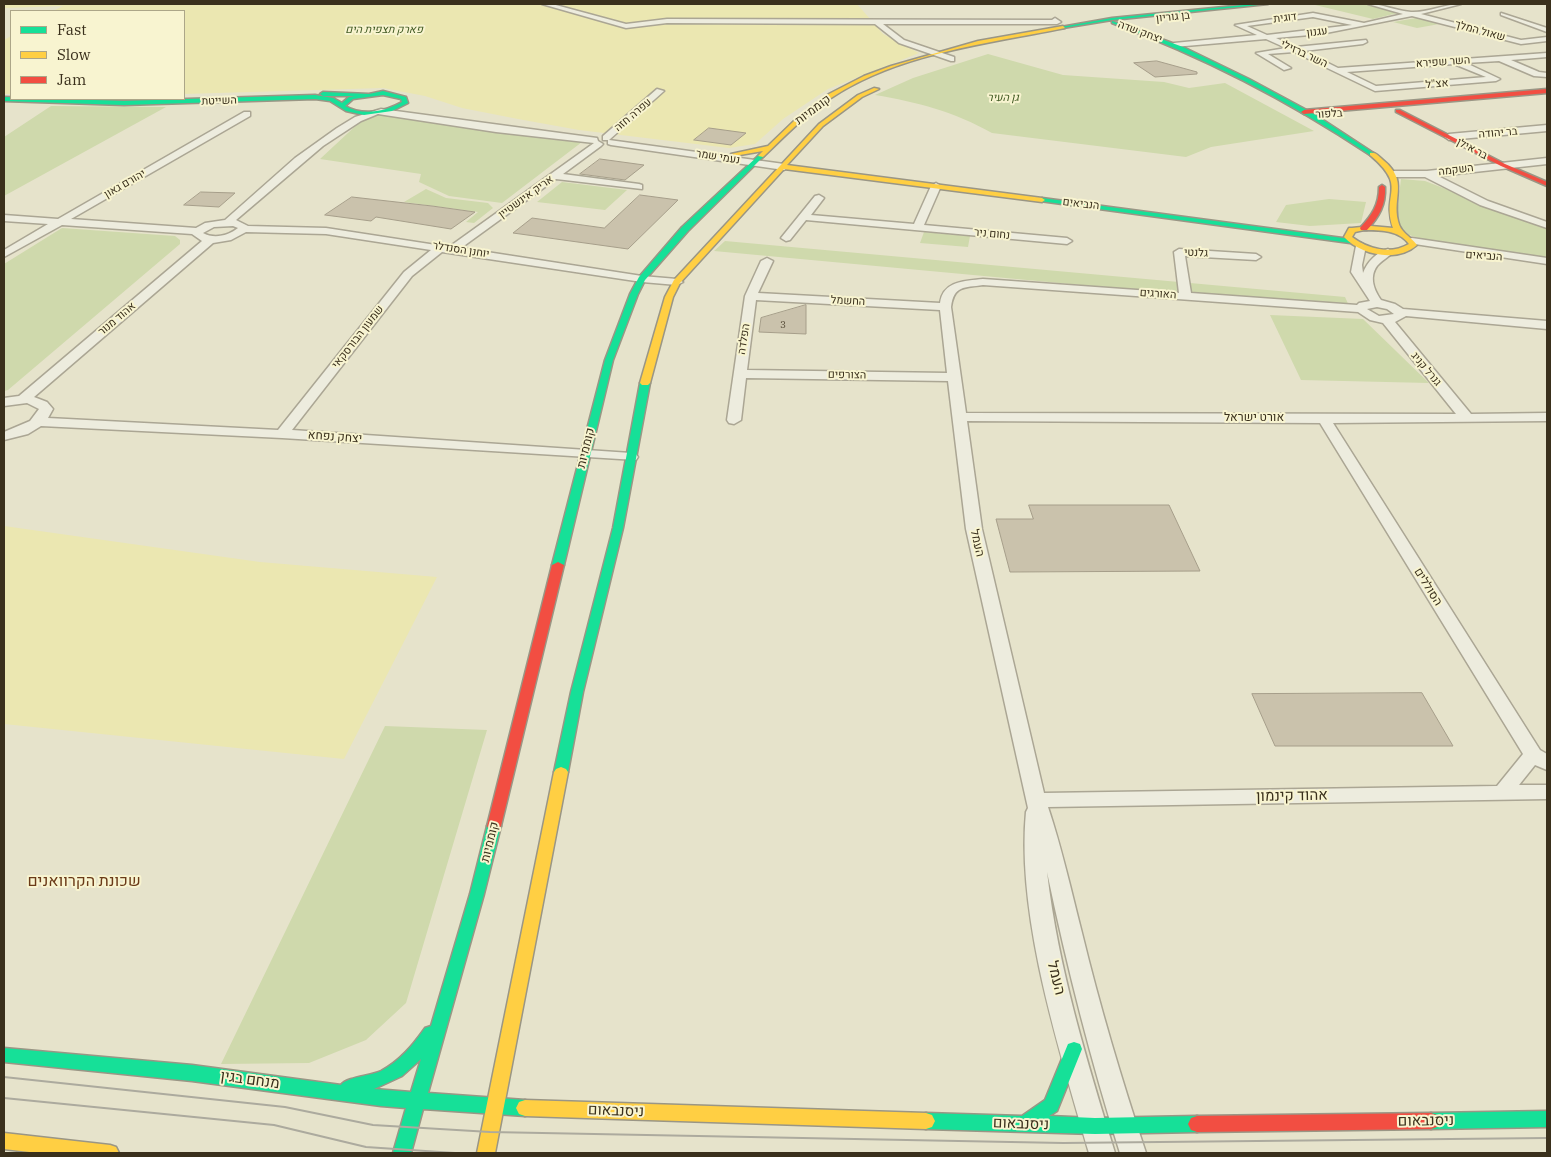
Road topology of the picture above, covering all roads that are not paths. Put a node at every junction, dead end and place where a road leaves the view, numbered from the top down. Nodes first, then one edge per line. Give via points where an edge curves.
1 (545, 4) edge
2 (1266, 4) edge
3 (1371, 4) edge
4 (1458, 4) edge
5 (1280, 5) edge
6 (1413, 14) junction
7 (1504, 14) dead end
8 (1160, 18) junction
9 (633, 19) junction
10 (608, 20) junction
11 (1055, 20) dead end
12 (878, 22) junction
13 (1112, 22) junction
14 (620, 24) junction
15 (1364, 25) junction
16 (1087, 28) junction
17 (1547, 30) edge
18 (1140, 35) junction
19 (1152, 36) junction
20 (1269, 38) junction
21 (1547, 39) edge
22 (1363, 42) dead end
23 (1338, 44) junction
24 (1174, 45) junction
25 (1295, 49) junction
26 (1353, 51) dead end
27 (936, 53) junction
28 (1547, 55) edge
29 (1500, 58) junction
30 (951, 59) junction
31 (1454, 61) junction
32 (1287, 68) dead end
33 (1338, 70) junction
34 (1547, 75) edge
35 (903, 76) dead end
36 (885, 84) dead end
37 (660, 91) dead end
38 (1547, 92) edge
39 (366, 94) junction
40 (1547, 97) edge
41 (185, 99) edge
42 (64, 100) edge
43 (405, 104) junction
44 (1291, 105) junction
45 (1398, 111) junction
46 (347, 112) junction
47 (1329, 112) junction
48 (378, 113) junction
49 (247, 114) dead end
50 (1305, 114) junction
51 (1327, 124) junction
52 (463, 125) junction
53 (1547, 128) edge
54 (1449, 137) junction
55 (602, 141) junction
56 (772, 147) junction
57 (797, 152) junction
58 (729, 155) junction
59 (759, 160) junction
60 (1547, 161) edge
61 (786, 164) junction
62 (1503, 165) junction
63 (816, 169) junction
64 (1394, 174) junction
65 (1427, 174) junction
66 (743, 175) junction
67 (555, 176) junction
68 (772, 180) junction
69 (1547, 184) edge
70 (936, 186) junction
71 (639, 187) dead end
72 (819, 198) dead end
73 (803, 217) junction
74 (4, 218) edge
75 (57, 222) junction
76 (228, 222) junction
77 (1547, 225) edge
78 (918, 227) junction
79 (1265, 228) junction
80 (1364, 228) junction
81 (243, 230) junction
82 (198, 232) junction
83 (1398, 233) junction
84 (1308, 235) junction
85 (786, 238) dead end
86 (211, 239) junction
87 (1353, 240) junction
88 (1067, 241) dead end
89 (1409, 246) junction
90 (447, 248) junction
91 (1388, 252) junction
92 (4, 254) edge
93 (1256, 257) dead end
94 (1356, 260) junction
95 (767, 261) dead end
96 (1547, 261) edge
97 (642, 279) junction
98 (677, 282) junction
99 (1368, 289) junction
100 (751, 296) junction
101 (1185, 296) junction
102 (1377, 303) junction
103 (945, 307) junction
104 (1361, 309) junction
105 (1400, 312) junction
106 (1386, 320) junction
107 (1547, 325) edge
108 (739, 374) junction
109 (955, 377) junction
110 (23, 400) junction
111 (4, 402) edge
112 (961, 417) junction
113 (1547, 417) edge
114 (1467, 418) junction
115 (1324, 419) junction
116 (734, 420) dead end
117 (38, 422) junction
118 (282, 434) junction
119 (4, 436) edge
120 (584, 454) junction
121 (632, 457) junction
122 (1540, 759) edge
123 (1547, 792) edge
124 (1502, 793) junction
125 (1036, 800) junction
126 (442, 1015) junction
127 (1074, 1050) junction
128 (4, 1055) edge
129 (330, 1091) junction
130 (417, 1101) junction
131 (495, 1107) junction
132 (1547, 1120) edge
133 (1025, 1124) junction
134 (1095, 1126) junction
135 (1123, 1126) junction
136 (4, 1141) edge
137 (110, 1153) edge
138 (402, 1153) edge
139 (486, 1153) edge
140 (1102, 1153) edge
141 (1133, 1153) edge

1 - 10 street
2 - 13 main road, בן גוריון
3 - 6 street, שאול המלך
4 - 6 street, עגנון
5 - 8 main road, בן גוריון
6 - 15 street, עגנון
6 - 21 street, שאול המלך via 1521,42
7 - 17 street
8 - 13 main road, בן גוריון
8 - 19 main road via 1132,25
9 - 10 street
9 - 12 street
9 - 14 street
10 - 14 street
11 - 12 street via 1057,22
12 - 14 street via 659,21 635,26
12 - 27 street via 895,38
13 - 16 main road
13 - 18 main road, יצחק שדה
13 - 19 main road, יצחק שדה
13 - 27 main road, קוממיות via 1019,34
15 - 20 street, עגנון
15 - 20 street, דוגית via 1313,15 1239,26
16 - 18 main road
16 - 30 main road
18 - 50 main road, יצחק שדה
19 - 24 main road, יצחק שדה
20 - 24 street, עגנון
20 - 25 street, השר ברזילי
22 - 23 street
23 - 25 street
23 - 26 street
24 - 44 main road, יצחק שדה
25 - 32 street via 1260,54
25 - 33 street, השר ברזילי
27 - 30 street
27 - 56 main road, קוממיות via 888,69 839,91 794,124
28 - 29 street, השר שפירא
29 - 31 street, השר שפירא
29 - 34 street
30 - 35 main road
31 - 33 street, השר שפירא
31 - 33 street, אצ"ל via 1496,79 1382,90
36 - 57 main road, קוממיות via 860,96 821,125
37 - 55 street, עפרה חזה
38 - 47 main road, בלפור
39 - 41 main road, השייטת via 312,93
39 - 43 main road, השייטת via 399,96 406,100
39 - 46 main road via 350,98
40 - 45 main road, בלפור
42 - 46 main road, השייטת via 124,103 315,97 332,100
43 - 48 main road
43 - 52 street, נעמי שמר via 410,111
44 - 47 main road
44 - 50 main road, יצחק שדה
45 - 47 main road, בלפור
45 - 54 main road, בר אילן
46 - 48 main road, השייטת
46 - 76 street via 313,150
47 - 50 main road, בלפור
47 - 51 main road
48 - 52 street, נעמי שמר via 395,112
49 - 75 street, יהורם גאון
50 - 51 main road, יצחק שדה
50 - 80 main road, יצחק שדה via 1370,163 1378,175 1384,198 1373,220
51 - 64 main road, יצחק שדה via 1372,154
52 - 55 street, נעמי שמר
53 - 54 street, בר יהודה
54 - 62 main road, בר אילן
55 - 58 street, נעמי שמר
55 - 67 street, אריק אינשטיין
56 - 58 main road
56 - 59 main road, קוממיות
57 - 61 main road, קוממיות
57 - 63 main road
58 - 59 street, נעמי שמר
58 - 66 main road
59 - 61 main road, הנביאים
59 - 66 main road, קוממיות
60 - 62 street, השקמה
61 - 63 main road, הנביאים
61 - 68 main road, קוממיות
62 - 65 street, השקמה
62 - 69 main road, בר אילן
63 - 68 main road
63 - 70 main road, הנביאים
64 - 65 street, השקמה
64 - 83 main road via 1398,189 1392,215
65 - 77 street via 1484,203
66 - 97 main road, קוממיות via 685,229
67 - 71 street
67 - 90 street, אריק אינשטיין
68 - 98 main road, קוממיות
70 - 78 street
70 - 79 main road, הנביאים
72 - 73 street
73 - 78 street, נחום ניר
73 - 85 street
74 - 75 street
75 - 82 street
75 - 92 street, יהורם גאון
76 - 81 street via 240,224
76 - 82 street via 208,226
78 - 88 street, נחום ניר
79 - 84 main road, הנביאים
79 - 87 main road, הנביאים
80 - 83 main road
80 - 87 main road
81 - 86 street via 234,236
81 - 90 street, יוחנן הסנדלר via 326,231
82 - 86 street via 200,237
83 - 89 main road
84 - 87 main road, הנביאים
84 - 94 main road via 1345,248
86 - 110 street, אהוד מנור
87 - 91 main road
87 - 94 street
89 - 91 main road
89 - 96 street, הנביאים
90 - 97 street, יוחנן הסנדלר
90 - 118 street, שמעון הבורסקאי via 408,274
91 - 99 street via 1369,268
93 - 101 street, גלנטי via 1179,252
94 - 99 street via 1357,276
95 - 100 street, הפלדה
97 - 98 street, יוחנן הסנדלר
97 - 120 main road, קוממיות via 609,360
98 - 121 main road, קוממיות via 653,348
99 - 102 street
100 - 103 street, החשמל
100 - 108 street, הפלדה
101 - 103 street, האורגים via 983,282 956,286 947,294
101 - 104 street, האורגים
102 - 104 street via 1363,305
102 - 105 street
103 - 109 street, העמל
104 - 106 street via 1369,316
105 - 106 street via 1398,318
105 - 107 street
106 - 114 street, גנרל קניג
108 - 109 street, הצורפים
108 - 116 street, הפלדה
109 - 112 street, העמל
110 - 111 street
110 - 117 street via 42,404 46,409
112 - 115 street, אורט ישראל
112 - 125 street, העמל via 974,529
113 - 114 street, אורט ישראל
114 - 115 street, אורט ישראל
115 - 122 street, הסוללים
117 - 118 street, יצחק נפחא
117 - 119 street
118 - 120 street, יצחק נפחא
120 - 121 street, יצחק נפחא
120 - 126 main road, קוממיות via 477,894
121 - 131 main road, קוממיות via 618,528 577,692
122 - 124 street, הסוללים
123 - 124 street, אהוד קינמון
124 - 125 street, אהוד קינמון
125 - 127 street, העמל via 1034,852 1044,924
125 - 135 street, העמל via 1053,854 1071,934
126 - 129 main road via 416,1055 400,1072 367,1085
126 - 130 main road, קוממיות
127 - 133 main road via 1051,1105
127 - 134 street, העמל
128 - 129 main road, מנחם בגין via 192,1073
129 - 130 main road, מנחם בגין
130 - 131 main road, מנחם בגין
130 - 138 main road, קוממיות
131 - 133 main road, ניסנבאום
131 - 139 main road, קוממיות
132 - 135 main road, ניסנבאום
133 - 134 main road, ניסנבאום
134 - 135 main road, ניסנבאום
134 - 140 street, העמל
135 - 141 street, העמל
136 - 137 main road

